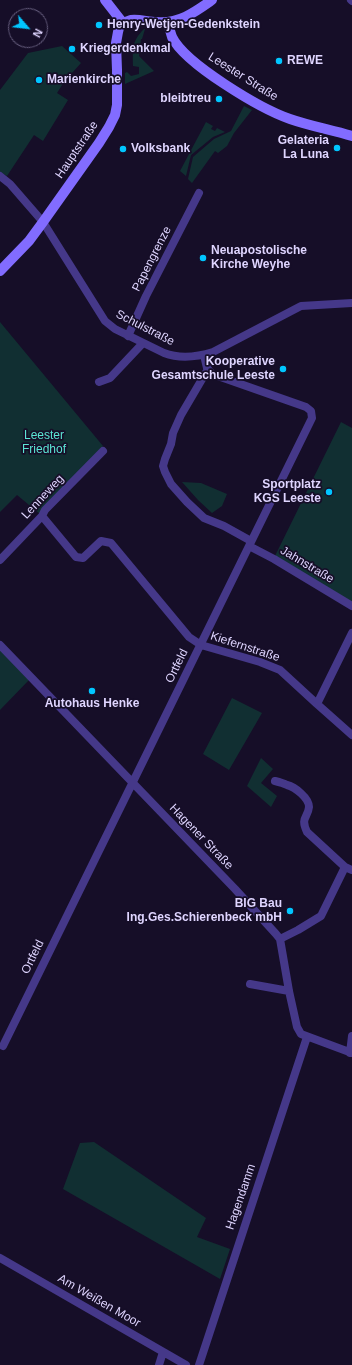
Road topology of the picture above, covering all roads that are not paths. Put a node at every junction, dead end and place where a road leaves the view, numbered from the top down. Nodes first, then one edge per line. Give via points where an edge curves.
1 (105, 0) edge
2 (212, 0) edge
3 (169, 22) junction
4 (123, 24) junction
5 (352, 136) edge
6 (0, 176) edge
7 (199, 193) dead end
8 (43, 222) junction
9 (0, 272) edge
10 (352, 303) edge
11 (128, 336) junction
12 (143, 343) junction
13 (204, 355) junction
14 (208, 369) junction
15 (99, 382) dead end
16 (103, 451) dead end
17 (42, 516) junction
18 (250, 543) junction
19 (0, 560) edge
20 (352, 606) edge
21 (352, 633) edge
22 (0, 645) edge
23 (201, 645) junction
24 (317, 704) junction
25 (352, 735) edge
26 (275, 781) dead end
27 (132, 783) junction
28 (349, 869) edge
29 (280, 939) junction
30 (250, 984) dead end
31 (289, 991) junction
32 (307, 1036) junction
33 (352, 1036) edge
34 (3, 1046) dead end
35 (351, 1053) edge
36 (0, 1258) edge
37 (163, 1352) junction
38 (159, 1365) edge
39 (186, 1365) edge
40 (199, 1365) edge

1 - 4 main road
2 - 3 main road via 191,14
3 - 4 main road via 131,20
3 - 5 main road, Leester Straße via 172,38 178,46 203,70 232,89 290,119
4 - 8 main road, Hauptstraße via 119,28 116,43 117,94 114,115 99,143
6 - 8 street, Schulstraße
7 - 11 street, Papengrenze
8 - 9 main road, Hauptstraße
8 - 11 street, Schulstraße via 102,317 115,329
10 - 13 street, Schulstraße via 301,306
11 - 12 street, Schulstraße
12 - 13 street, Schulstraße via 171,356
12 - 15 street via 110,378
13 - 14 street
14 - 18 street, Jahnstraße via 173,433 164,459 165,472 171,484 204,518 224,526
14 - 18 street, Ortfeld via 216,376 299,404 311,411 312,418
16 - 17 street, Lenneweg
17 - 19 street, Lenneweg
17 - 23 street via 76,557 83,558 101,541 111,544 189,637
18 - 20 street, Jahnstraße
18 - 23 street, Ortfeld
21 - 24 street
22 - 27 street, Hagener Straße
23 - 24 street, Kiefernstraße via 280,670
23 - 27 street, Ortfeld
24 - 25 street, Kiefernstraße
26 - 28 street via 288,785 302,795 309,808 304,825 307,832
27 - 29 street, Hagener Straße
27 - 34 street, Ortfeld
28 - 29 street via 321,916
29 - 31 street
30 - 31 street
31 - 32 street via 297,1027 301,1034
32 - 35 street
32 - 40 street, Hagendamm
33 - 35 street
36 - 37 street, Am Weißen Moor
37 - 38 street
37 - 39 street, Am Weißen Moor

